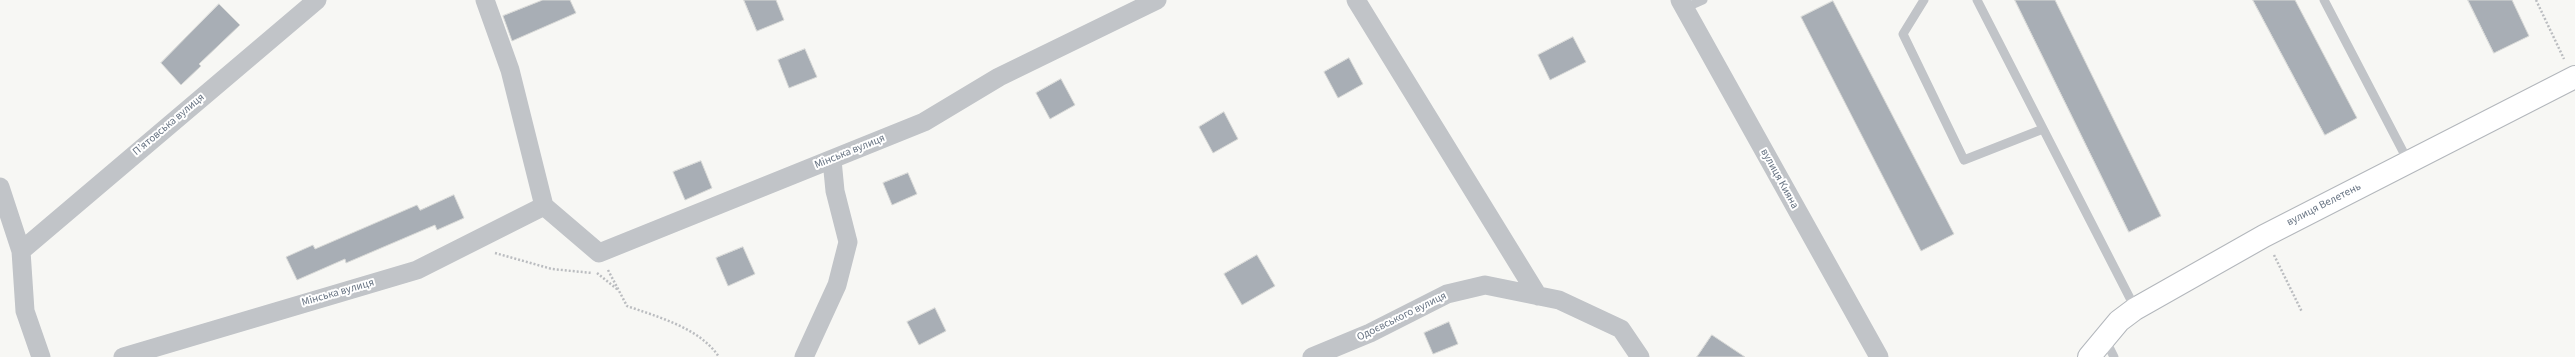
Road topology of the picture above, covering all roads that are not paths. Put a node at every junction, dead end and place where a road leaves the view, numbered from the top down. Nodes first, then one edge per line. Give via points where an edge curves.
1 (317, 0) edge
2 (485, 0) edge
3 (1157, 0) edge
4 (1356, 0) edge
5 (1703, 0) edge
6 (1924, 0) edge
7 (1977, 0) edge
8 (2324, 0) edge
9 (1683, 4) edge
10 (2574, 77) edge
11 (2043, 129) junction
12 (832, 160) junction
13 (2408, 161) junction
14 (0, 187) edge
15 (544, 206) junction
16 (21, 251) junction
17 (1538, 296) junction
18 (2136, 309) junction
19 (2109, 348) edge
20 (41, 357) edge
21 (123, 357) edge
22 (804, 357) edge
23 (1312, 357) edge
24 (1640, 357) edge
25 (1879, 357) edge
26 (2089, 357) edge

1 - 16 street, П’ятовська вулиця
2 - 15 street via 510,70
3 - 12 street, Мінська вулиця via 999,77 924,122
4 - 17 street
5 - 9 lane
6 - 11 lane via 1903,34 1964,160
7 - 11 lane
8 - 13 lane
9 - 25 street, вулиця Кияна
10 - 13 street, вулиця Велетень
11 - 18 lane
12 - 15 street, Мінська вулиця via 599,253
12 - 22 street via 835,191 848,242 837,285
13 - 18 street, вулиця Велетень via 2264,236
14 - 16 street
15 - 21 street, Мінська вулиця via 417,270
16 - 20 street via 25,311
17 - 23 street, Одоєвського вулиця via 1485,285 1447,294 1370,333
17 - 24 street, Одоєвського вулиця via 1559,300 1621,329
18 - 19 street, вулиця Велетень via 2120,322
19 - 26 street, вулиця Велетень

